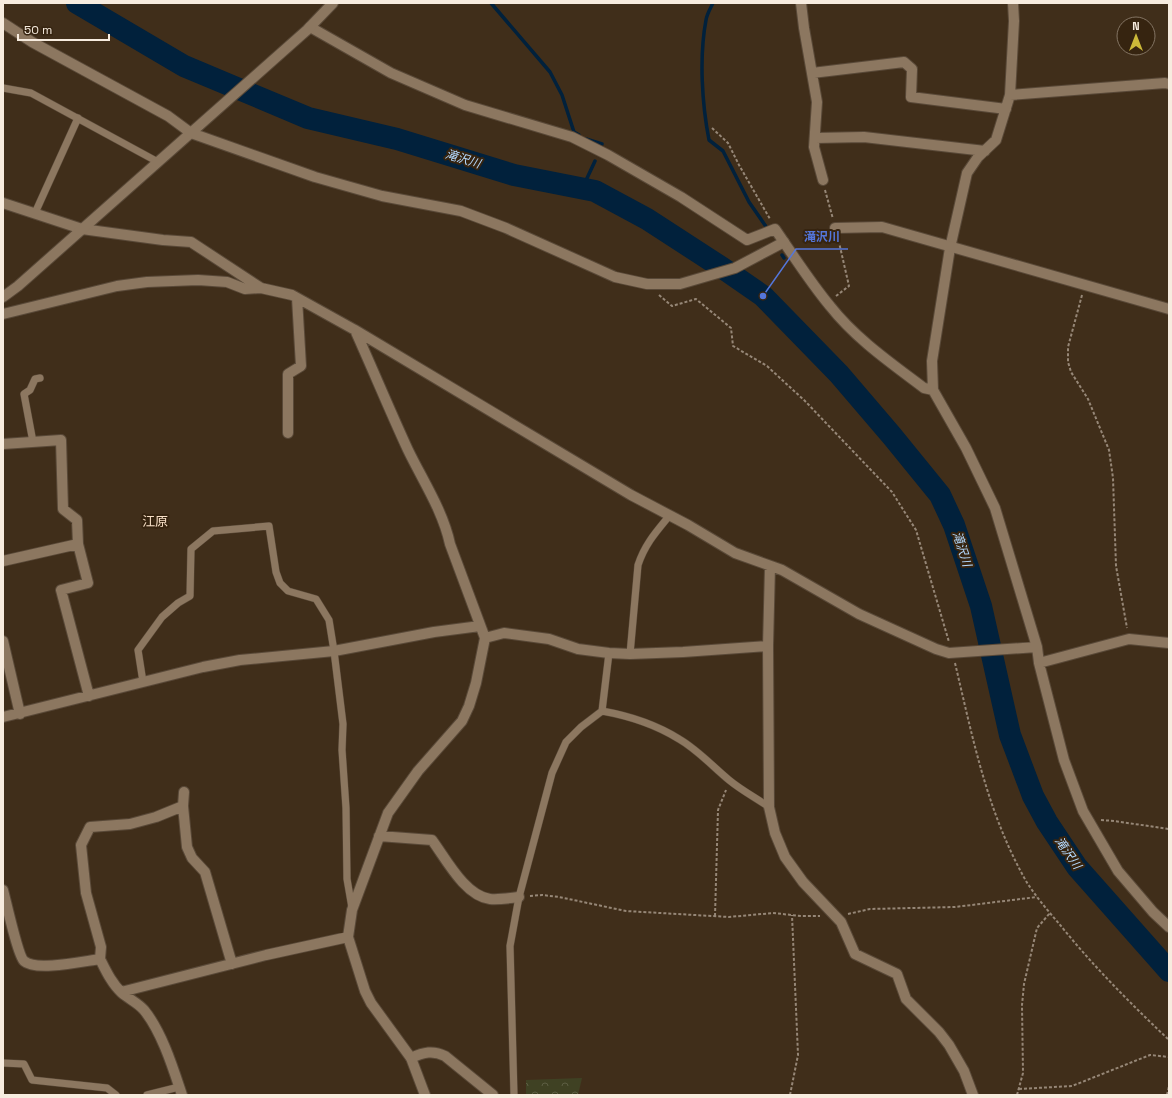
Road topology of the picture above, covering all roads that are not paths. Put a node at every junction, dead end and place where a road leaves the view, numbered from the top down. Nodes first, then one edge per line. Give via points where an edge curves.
1 (333, 3) edge
2 (801, 3) edge
3 (1013, 3) edge
4 (3, 24) edge
5 (308, 29) junction
6 (812, 73) junction
7 (1169, 84) edge
8 (3, 88) edge
9 (1010, 95) junction
10 (1006, 109) junction
11 (78, 118) junction
12 (192, 133) junction
13 (815, 138) junction
14 (985, 151) junction
15 (158, 162) junction
16 (823, 180) road end
17 (3, 203) edge
18 (36, 214) junction
19 (835, 228) road end
20 (82, 229) junction
21 (784, 242) junction
22 (950, 248) junction
23 (261, 288) junction
24 (3, 297) edge
25 (297, 298) junction
26 (1169, 309) edge
27 (3, 314) edge
28 (355, 330) junction
29 (40, 378) dead end
30 (933, 390) junction
31 (288, 433) dead end
32 (34, 442) junction
33 (3, 444) edge
34 (670, 515) junction
35 (78, 544) junction
36 (3, 561) edge
37 (770, 566) junction
38 (480, 626) junction
39 (485, 638) junction
40 (3, 641) edge
41 (1169, 643) edge
42 (768, 646) junction
43 (1034, 647) junction
44 (334, 651) junction
45 (609, 653) junction
46 (630, 654) junction
47 (1040, 663) junction
48 (143, 682) junction
49 (89, 696) junction
50 (602, 711) junction
51 (20, 714) junction
52 (3, 717) edge
53 (184, 792) dead end
54 (183, 806) junction
55 (769, 807) junction
56 (379, 836) junction
57 (3, 890) edge
58 (519, 897) junction
59 (352, 910) junction
60 (1169, 927) edge
61 (348, 937) junction
62 (100, 959) junction
63 (232, 964) junction
64 (121, 992) junction
65 (412, 1058) junction
66 (3, 1063) edge
67 (180, 1091) edge
68 (116, 1095) edge
69 (147, 1095) edge
70 (425, 1095) edge
71 (494, 1095) edge
72 (514, 1095) edge
73 (973, 1095) edge

1 - 5 street
2 - 6 street
3 - 9 street
4 - 12 street via 168,116
5 - 12 street
5 - 21 street via 391,73 465,105 578,140 681,197 747,240 775,229
6 - 10 street via 904,62 912,69 911,97
6 - 13 street via 817,102
7 - 9 street
8 - 11 lane via 31,93
9 - 10 street
10 - 14 street via 996,140
11 - 15 lane
11 - 18 lane
12 - 15 street
12 - 21 street via 315,177 382,196 461,211 506,228 615,277 647,284 680,284 735,268
13 - 14 street via 864,137
13 - 16 street via 814,147
14 - 22 street via 967,173
15 - 20 street
17 - 18 street
18 - 20 street
19 - 22 street via 882,227
20 - 23 street via 191,242
20 - 24 street
21 - 30 street via 826,302 867,345 924,388
22 - 26 street
22 - 30 street via 932,361
23 - 25 street
23 - 27 street via 245,289 227,282 198,280 147,282 116,286
25 - 28 street
25 - 31 street via 301,366 288,374
28 - 34 street via 624,491
28 - 38 street via 447,529
29 - 32 lane via 35,379 30,390 24,394
30 - 43 street via 966,448 995,508
32 - 33 street
32 - 35 street via 61,440 63,509 77,520
34 - 37 street via 735,553
34 - 46 lane via 648,542 638,565
35 - 36 street
35 - 49 street via 88,583 60,590
37 - 42 street
37 - 43 street via 782,570 859,614 949,653
38 - 39 street
38 - 44 street
39 - 45 street via 504,633 549,639 578,648
39 - 56 street via 476,683 462,721 398,798 388,813
40 - 51 street
41 - 47 street via 1129,639
42 - 46 street
42 - 55 street
43 - 47 street
44 - 48 street via 240,660
44 - 48 lane via 329,620 316,599 288,591 280,583 269,526 212,531 191,550 190,596 162,617 138,650
44 - 59 lane via 343,724 348,879
45 - 46 street
45 - 50 lane
47 - 60 street via 1064,760 1083,811 1118,871
48 - 49 street
49 - 51 street
50 - 55 lane via 647,722 679,739 730,781
50 - 58 lane via 566,742 552,773
51 - 52 street
53 - 54 street
54 - 62 street via 130,824 90,826 81,845 86,892 101,947
54 - 63 street via 187,847 192,858 205,872
55 - 73 street via 775,833 785,857 803,882 841,922 855,954 897,974 906,999 949,1045 964,1071
56 - 58 street via 432,840 466,887 477,895 490,899
56 - 59 street
57 - 62 street via 23,960 29,964 45,966
58 - 72 lane via 510,946
59 - 61 street
61 - 63 street
61 - 65 street via 371,1003
62 - 64 street via 109,977
63 - 64 street
64 - 67 street via 144,1010 155,1028 168,1053
65 - 70 street
65 - 71 street via 438,1052
66 - 68 lane via 24,1064 32,1080 107,1088
67 - 69 lane

